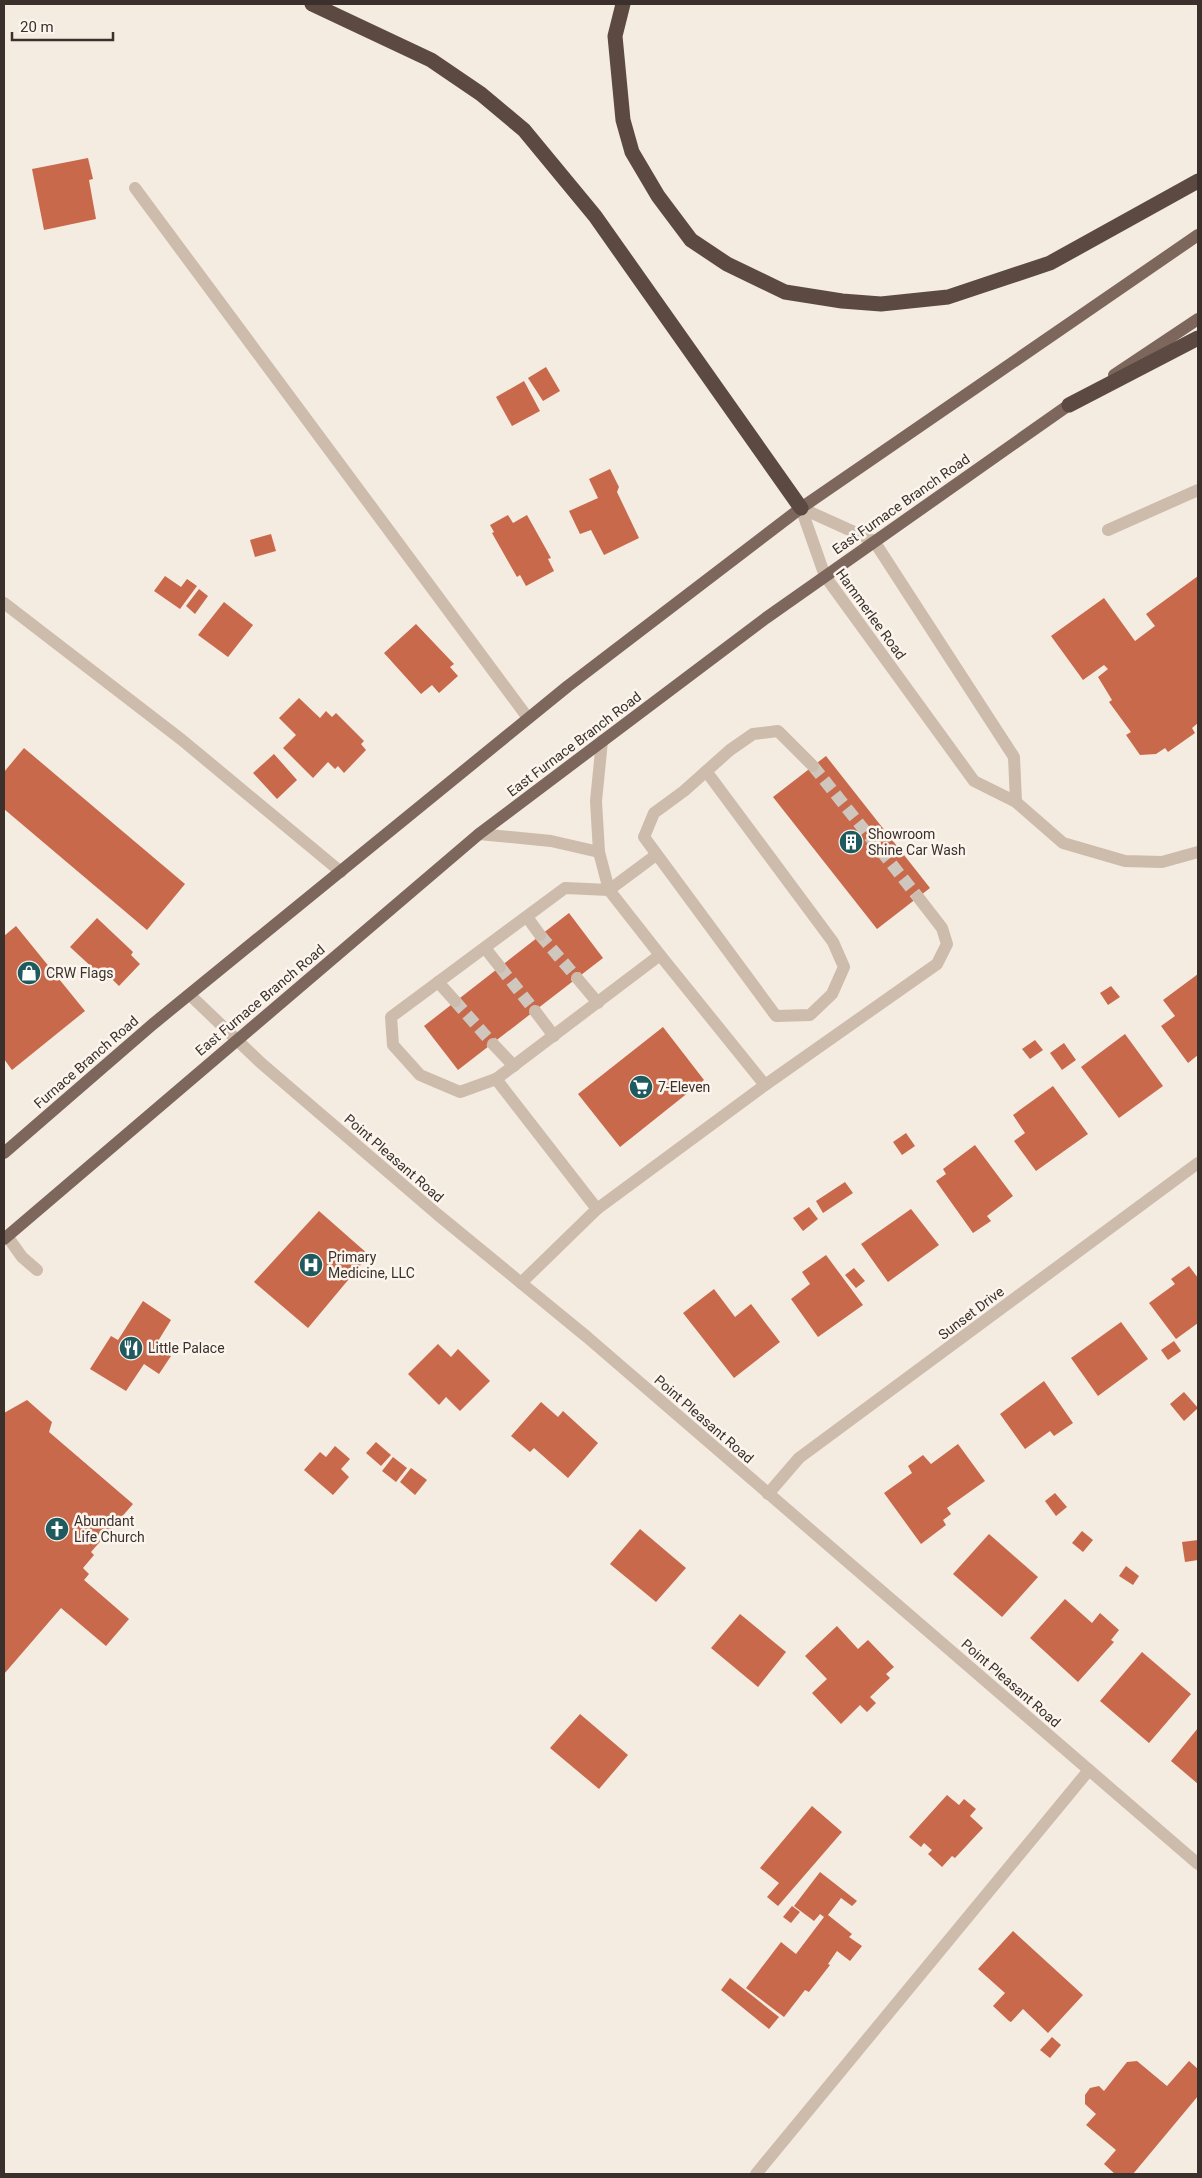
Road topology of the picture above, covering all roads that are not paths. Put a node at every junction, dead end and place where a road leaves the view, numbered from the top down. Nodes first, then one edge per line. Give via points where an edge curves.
1 (312, 4) edge
2 (623, 4) edge
3 (1198, 181) edge
4 (135, 188) dead end
5 (1198, 235) edge
6 (1198, 319) edge
7 (1198, 338) edge
8 (1069, 406) junction
9 (1198, 490) edge
10 (801, 508) junction
11 (1108, 530) dead end
12 (874, 541) junction
13 (825, 576) junction
14 (4, 604) edge
15 (528, 718) junction
16 (602, 742) junction
17 (813, 766) tunnel mouth
18 (706, 770) junction
19 (1016, 802) junction
20 (479, 834) junction
21 (599, 852) junction
22 (1198, 852) edge
23 (656, 855) junction
24 (341, 872) junction
25 (609, 890) junction
26 (918, 897) tunnel mouth
27 (527, 917) junction
28 (540, 935) tunnel mouth
29 (485, 948) junction
30 (660, 955) junction
31 (500, 967) tunnel mouth
32 (577, 978) tunnel mouth
33 (438, 982) junction
34 (190, 996) junction
35 (455, 1001) tunnel mouth
36 (598, 1003) junction
37 (535, 1011) tunnel mouth
38 (554, 1036) junction
39 (237, 1040) junction
40 (493, 1044) tunnel mouth
41 (514, 1066) junction
42 (496, 1080) junction
43 (765, 1085) junction
44 (4, 1153) edge
45 (1198, 1162) edge
46 (597, 1209) junction
47 (5, 1238) edge
48 (37, 1270) dead end
49 (521, 1283) junction
50 (768, 1494) junction
51 (1088, 1770) junction
52 (1198, 1864) edge
53 (756, 2174) edge

1 - 10 highway via 431,60 482,94 524,130 595,216
2 - 3 highway via 615,36 623,120 632,152 658,196 691,240 727,264 784,292 881,304 948,297 1050,262
4 - 15 street
5 - 10 main road
6 - 8 main road, East Furnace Branch Road
7 - 8 highway
8 - 12 main road, East Furnace Branch Road
9 - 11 street
10 - 12 street
10 - 13 street, Hammerlee Road
10 - 15 main road
12 - 13 main road, East Furnace Branch Road
12 - 19 street via 1014,757
13 - 16 main road, East Furnace Branch Road
13 - 19 street, Hammerlee Road via 974,781
14 - 24 street via 182,740
15 - 24 main road
16 - 20 main road, East Furnace Branch Road
16 - 21 street via 596,801
17 - 18 street via 778,731 753,734
18 - 23 street via 654,813 644,837
18 - 23 street via 833,942 844,967 832,994 810,1015 776,1016
19 - 22 street, Hammerlee Road via 1063,843 1125,861 1162,862
20 - 21 street via 551,841
20 - 39 main road, East Furnace Branch Road
21 - 25 street
23 - 25 street
24 - 34 main road
25 - 27 street via 565,888
25 - 30 street
26 - 43 street via 942,928 947,944 937,964
27 - 28 street
27 - 29 street
29 - 31 street
29 - 33 street
30 - 36 street
30 - 43 street
32 - 36 street
33 - 35 street
33 - 42 street via 391,1017 393,1045 420,1076 460,1092
34 - 39 street, Point Pleasant Road
34 - 44 main road, Furnace Branch Road
36 - 38 street
37 - 38 street
38 - 41 street
39 - 47 main road, East Furnace Branch Road
39 - 49 street, Point Pleasant Road
40 - 41 street
41 - 42 street
42 - 46 street
43 - 46 street
45 - 50 street, Sunset Drive via 799,1458
46 - 49 street
47 - 48 street
49 - 50 street, Point Pleasant Road
50 - 51 street, Point Pleasant Road
51 - 52 street, Point Pleasant Road
51 - 53 street

